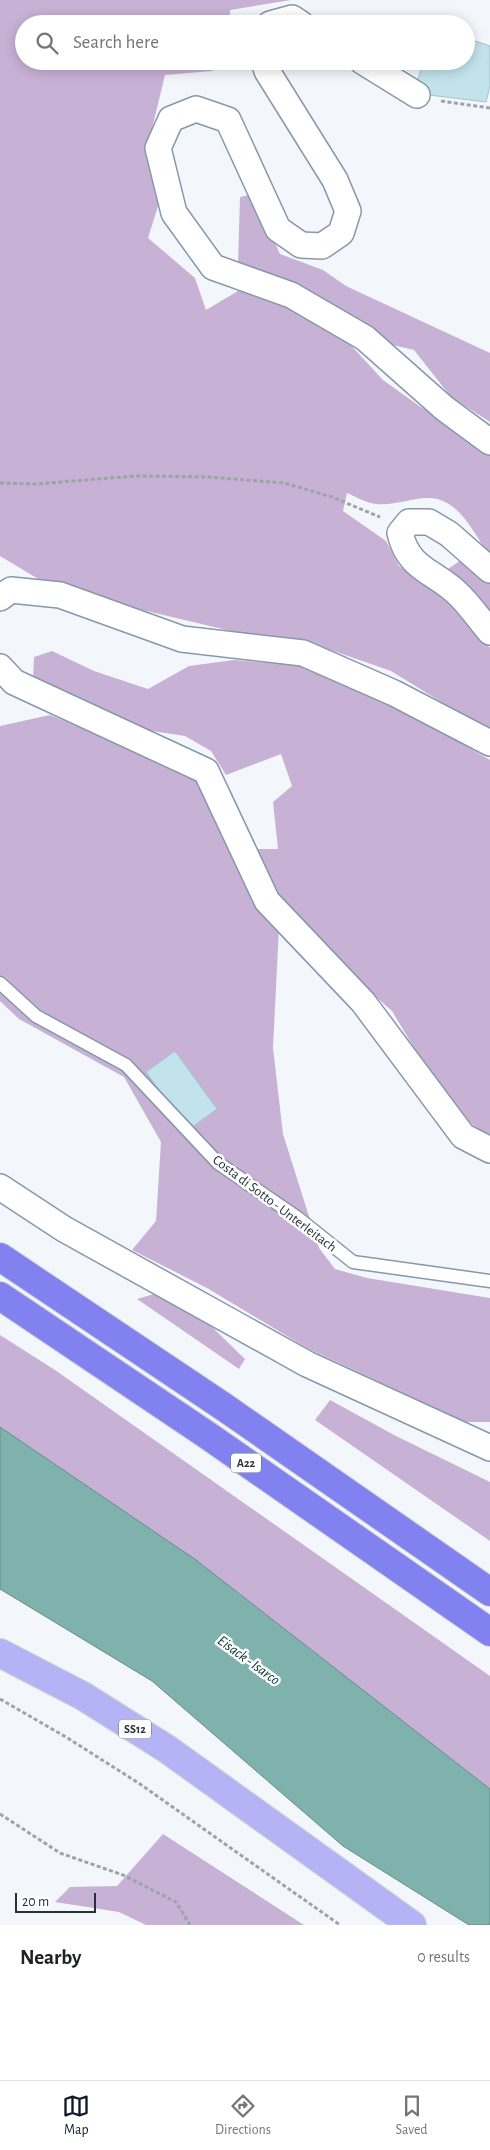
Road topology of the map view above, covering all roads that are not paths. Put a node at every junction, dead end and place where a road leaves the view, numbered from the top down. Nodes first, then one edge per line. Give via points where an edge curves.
1 (267, 70) edge
2 (377, 70) edge
3 (417, 95) road end
4 (490, 442) edge
5 (490, 570) edge
6 (0, 598) edge
7 (490, 632) edge
8 (0, 667) edge
9 (490, 743) edge
10 (0, 983) edge
11 (490, 1150) edge
12 (0, 1187) edge
13 (0, 1257) edge
14 (490, 1281) edge
15 (0, 1296) edge
16 (490, 1448) edge
17 (490, 1592) edge
18 (490, 1632) edge
19 (0, 1653) edge
20 (412, 1925) edge

1 - 4 street via 335,180 348,211 341,233 322,246 301,245 278,229 228,120 196,109 171,119 158,148 174,213 213,268 291,295 365,338 444,408
2 - 3 street
5 - 7 street via 429,522 409,522 400,533 403,546 413,562 457,592
6 - 9 street via 11,590 60,595 182,639 303,653 394,693
8 - 11 street via 14,682 206,771 267,901 363,1002 463,1136
10 - 14 lane, Costa di Sotto - Unterleitach via 36,1016 126,1065 218,1163 298,1218 353,1262
12 - 16 street via 64,1229 307,1364
13 - 17 highway, A22 via 224,1407
15 - 18 highway, A22
19 - 20 main road, SS12 via 82,1696 166,1749

